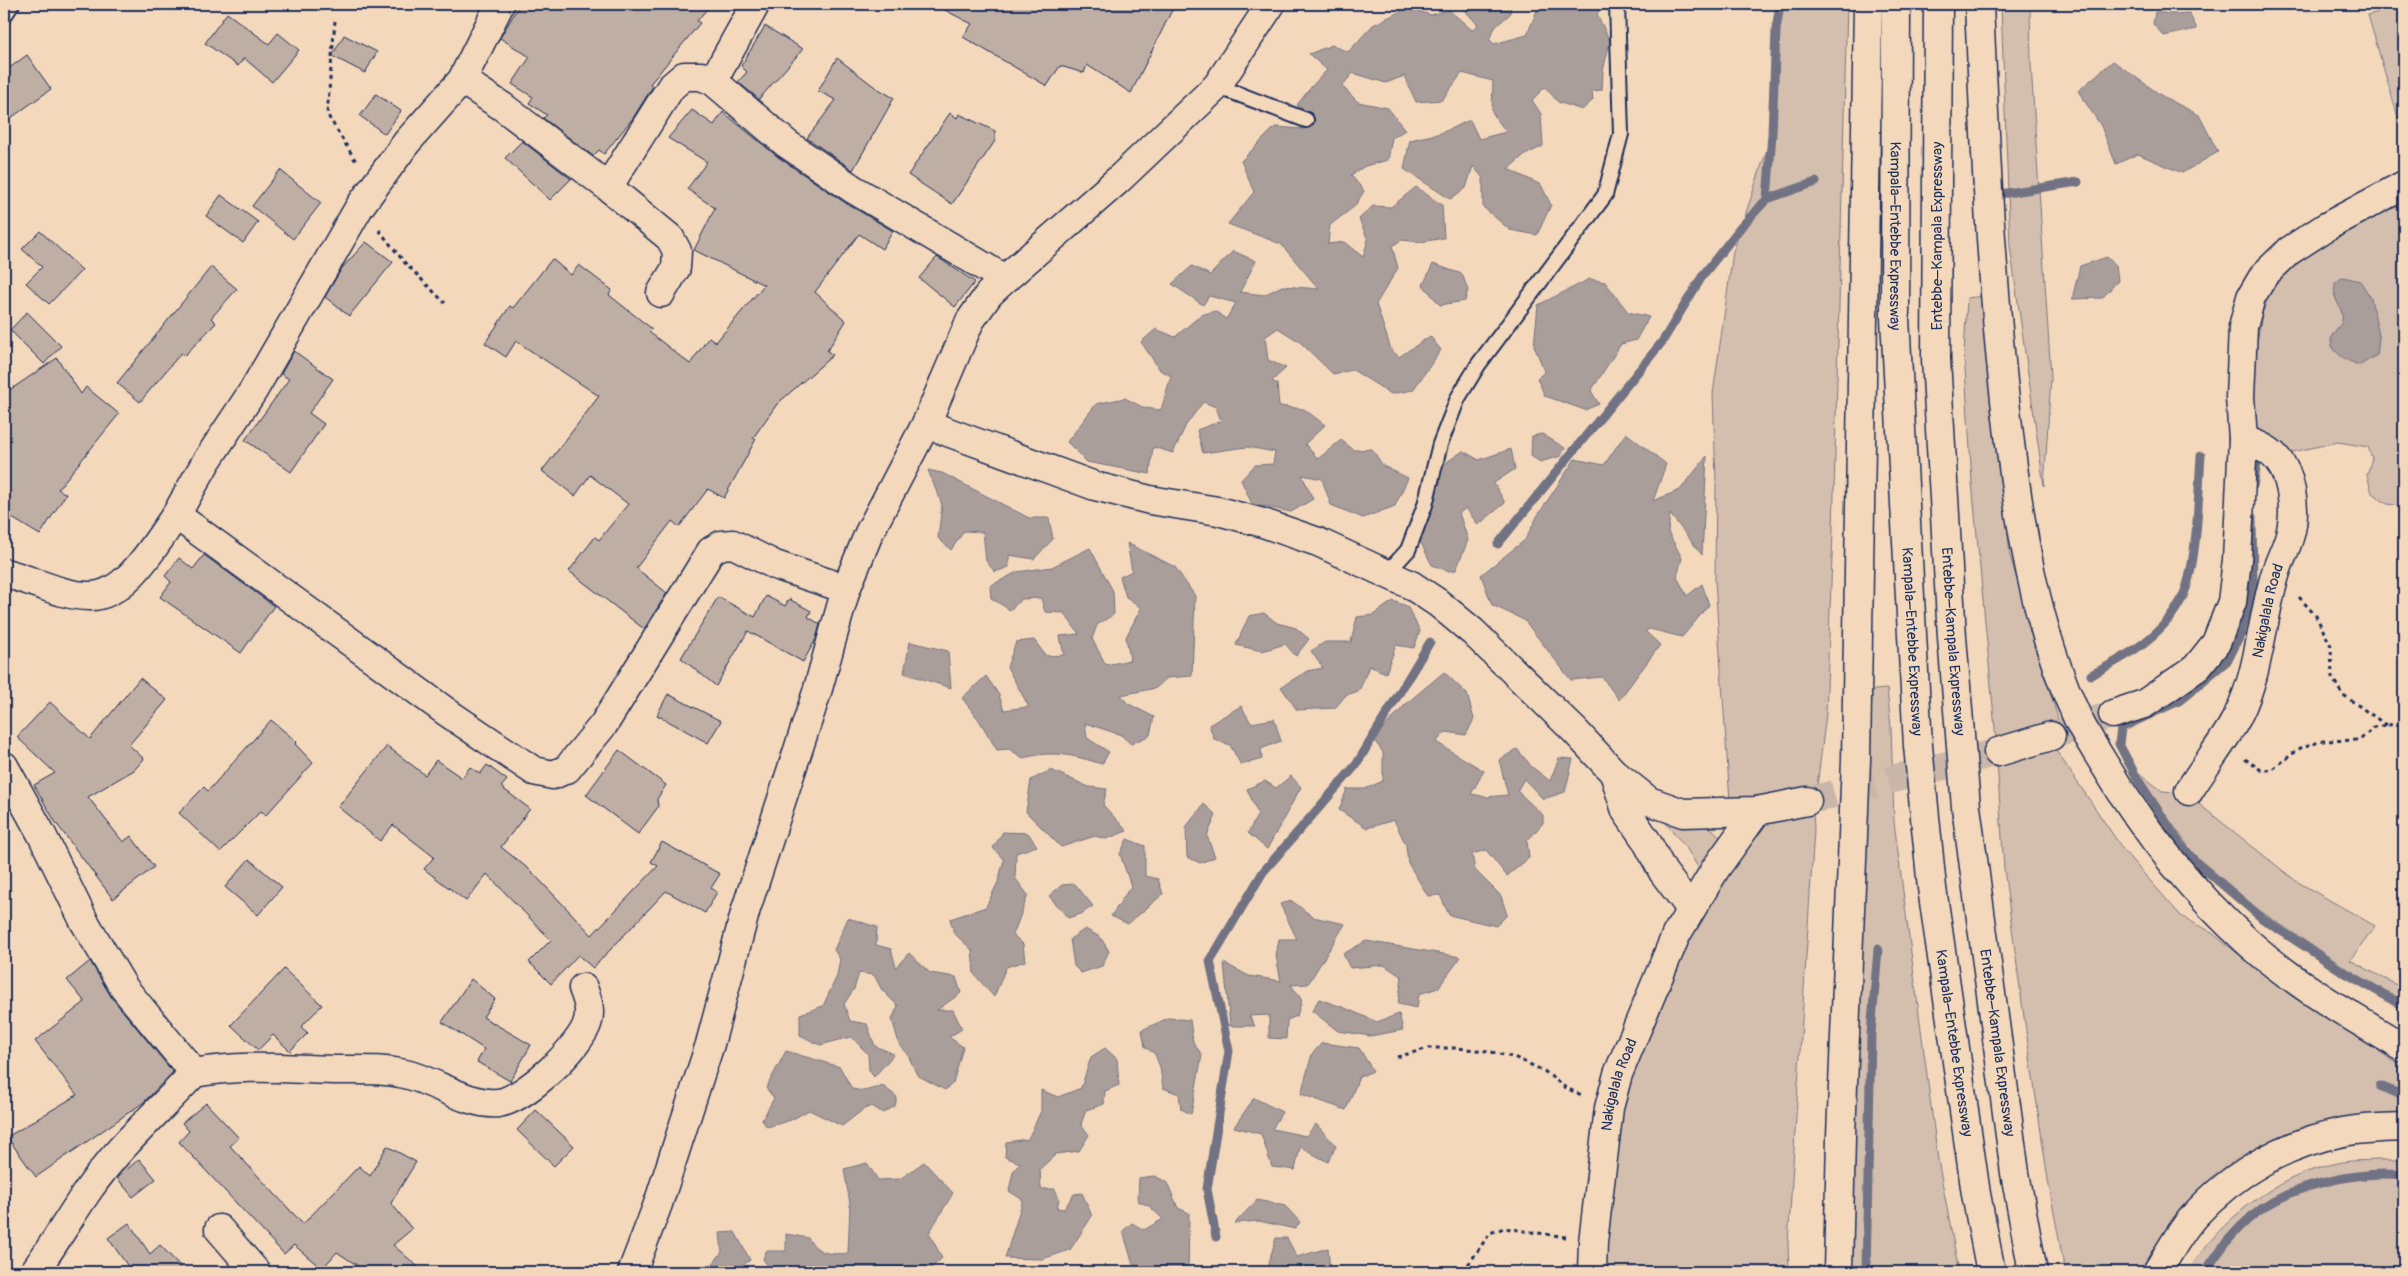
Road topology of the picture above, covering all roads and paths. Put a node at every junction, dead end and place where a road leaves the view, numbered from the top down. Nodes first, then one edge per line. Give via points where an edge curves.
1 (12, 4) edge
2 (500, 4) edge
3 (1271, 4) edge
4 (1617, 4) edge
5 (1868, 4) edge
6 (1896, 4) edge
7 (1938, 4) edge
8 (1979, 4) edge
9 (754, 7) dead end
10 (4, 16) edge
11 (336, 21) dead end
12 (462, 80) junction
13 (714, 81) junction
14 (1217, 86) junction
15 (1306, 120) dead end
16 (2404, 185) edge
17 (608, 187) junction
18 (366, 197) junction
19 (1005, 279) junction
20 (661, 294) dead end
21 (445, 303) dead end
22 (926, 424) junction
23 (2243, 439) junction
24 (176, 515) junction
25 (2276, 572) junction
26 (4, 573) edge
27 (1386, 575) junction
28 (846, 589) junction
29 (2113, 714) tunnel mouth
30 (2387, 725) junction
31 (2404, 726) edge
32 (2051, 736) tunnel mouth
33 (2223, 738) junction
34 (1998, 752) tunnel mouth
35 (4, 766) edge
36 (1614, 773) junction
37 (2188, 791) dead end
38 (1807, 802) tunnel mouth
39 (1764, 810) junction
40 (1690, 909) junction
41 (583, 988) dead end
42 (2404, 1048) edge
43 (1397, 1057) dead end
44 (194, 1073) junction
45 (1609, 1108) junction
46 (2404, 1127) edge
47 (219, 1229) dead end
48 (1593, 1242) junction
49 (34, 1272) edge
50 (256, 1272) edge
51 (632, 1272) edge
52 (1454, 1272) edge
53 (1592, 1272) edge
54 (1838, 1272) edge
55 (1991, 1272) edge
56 (2034, 1272) edge
57 (2158, 1272) edge

1 - 10 lane
2 - 12 main road
3 - 14 main road
4 - 27 lane via 1621,134 1604,195 1458,398 1440,444 1408,550
5 - 54 main road via 1856,730
6 - 55 main road, Kampala–Entebbe Expressway via 1894,318 1918,746 1935,908 1976,1194
7 - 56 main road, Entebbe–Kampala Expressway via 1936,359 1952,637 1966,807 2015,1173
8 - 42 main road via 1994,294 2014,477 2034,592 2062,680 2080,723 2134,813 2191,885 2251,944 2310,992
9 - 13 main road
11 - 18 path via 326,114
12 - 17 main road
12 - 18 main road via 407,142
13 - 17 main road via 701,76 684,76 671,87
13 - 19 main road via 787,144 846,184
14 - 15 lane
14 - 19 main road via 1117,181
16 - 23 main road via 2326,227 2289,251 2264,275 2251,296 2243,326 2240,397
17 - 20 main road via 670,238 676,251 676,268
18 - 21 path via 405,263
18 - 24 main road
19 - 22 main road via 970,321
22 - 27 main road via 1095,486 1263,523 1318,542
22 - 28 main road via 869,533
23 - 25 main road, Nakigalala Road via 2266,448 2279,460 2288,480 2293,504 2292,526
23 - 29 main road via 2232,602 2216,643 2196,668 2144,704
24 - 26 main road via 138,570 113,592 90,596
24 - 28 main road via 448,713 534,771 552,775 566,769 604,724 711,551 721,545 732,544 775,565
25 - 30 path via 2316,616 2331,646 2332,677 2342,694
25 - 33 main road, Nakigalala Road via 2247,691 2231,728
27 - 36 main road via 1411,585 1473,632
28 - 51 main road via 817,692 746,909 710,1044 658,1204
30 - 31 path
30 - 33 path via 2374,727 2360,740 2302,747 2271,770 2252,766
32 - 34 main road
33 - 37 main road, Nakigalala Road
35 - 44 main road via 84,921 124,988
36 - 39 main road via 1649,802 1683,813
36 - 40 main road via 1626,811
38 - 39 main road
39 - 40 main road, Nakigalala Road via 1730,848
40 - 45 main road, Nakigalala Road via 1632,1038
41 - 44 main road via 590,1006 588,1023 572,1046 538,1082 520,1095 498,1103 477,1100 407,1074 380,1070 256,1066
43 - 45 path via 1429,1048 1456,1048 1516,1058 1544,1070 1566,1088
44 - 49 main road via 130,1139 89,1189
45 - 48 main road, Nakigalala Road
46 - 57 main road via 2344,1131 2276,1154 2250,1169 2194,1215
47 - 50 main road
48 - 52 path via 1504,1228 1490,1233 1468,1265
48 - 53 main road, Nakigalala Road

